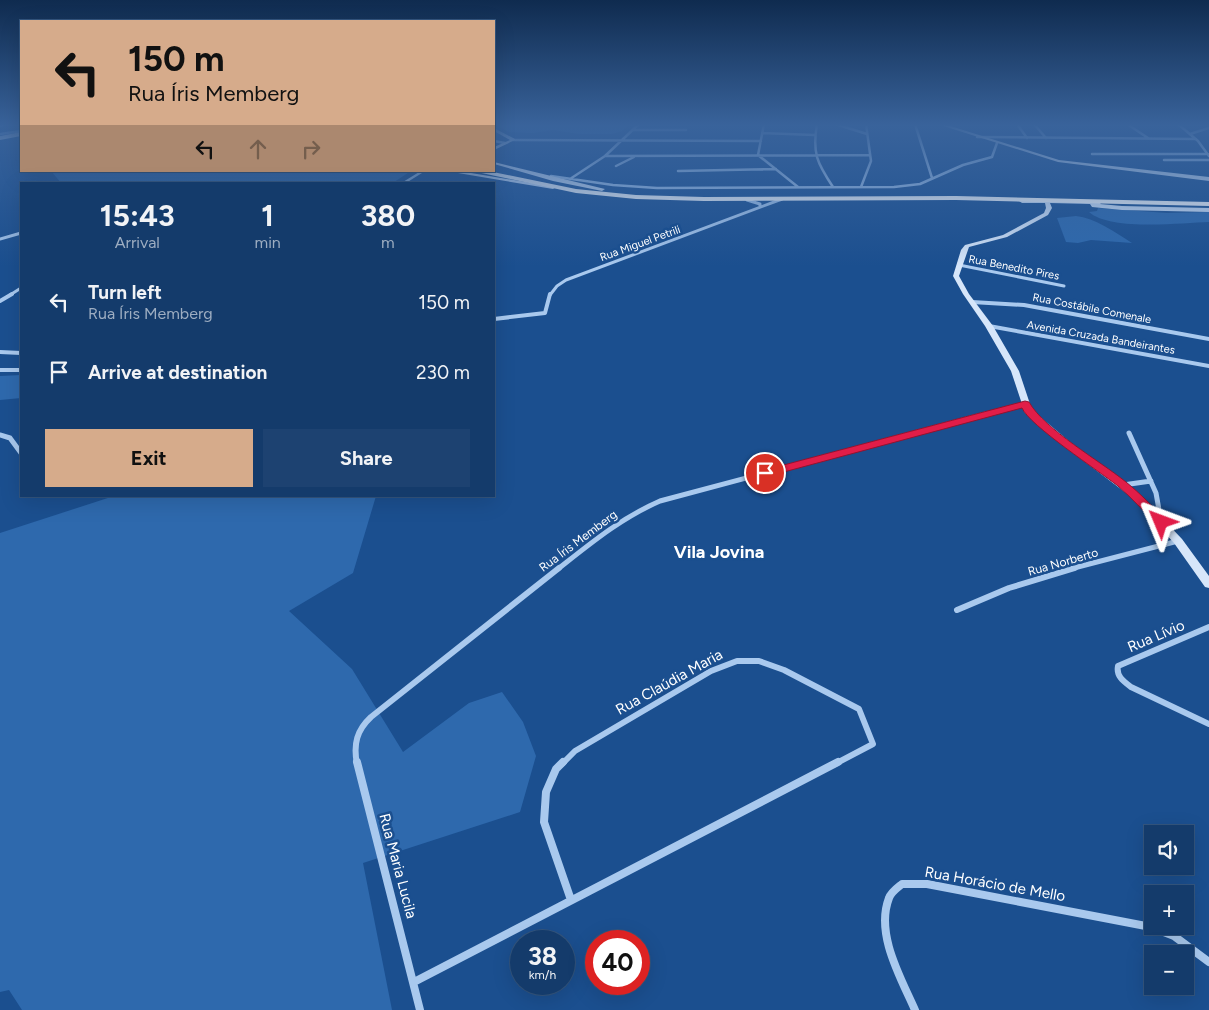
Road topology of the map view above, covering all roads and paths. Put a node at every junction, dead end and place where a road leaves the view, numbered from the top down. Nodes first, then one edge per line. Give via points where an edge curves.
1 (500, 171) edge
2 (523, 171) edge
3 (583, 171) edge
4 (779, 171) edge
5 (822, 171) edge
6 (868, 171) edge
7 (930, 171) edge
8 (948, 171) edge
9 (1141, 171) edge
10 (421, 172) edge
11 (455, 172) edge
12 (481, 172) edge
13 (530, 173) junction
14 (577, 175) junction
15 (551, 176) junction
16 (932, 178) junction
17 (570, 179) junction
18 (1209, 179) edge
19 (405, 182) edge
20 (799, 187) junction
21 (833, 187) junction
22 (602, 189) junction
23 (861, 190) junction
24 (576, 191) junction
25 (730, 198) junction
26 (785, 198) junction
27 (956, 198) junction
28 (1209, 198) edge
29 (1048, 199) junction
30 (1081, 203) junction
31 (1154, 203) junction
32 (1209, 204) edge
33 (760, 207) junction
34 (1209, 210) edge
35 (20, 233) edge
36 (0, 239) edge
37 (959, 264) junction
38 (1064, 286) dead end
39 (20, 289) edge
40 (0, 301) edge
41 (972, 302) junction
42 (495, 319) edge
43 (989, 326) junction
44 (1209, 339) edge
45 (0, 352) edge
46 (20, 353) edge
47 (1209, 366) edge
48 (0, 370) edge
49 (20, 370) edge
50 (1025, 404) junction
51 (1129, 433) dead end
52 (0, 436) edge
53 (20, 452) edge
54 (1151, 481) junction
55 (1124, 485) junction
56 (1161, 522) junction
57 (1178, 541) junction
58 (1209, 584) edge
59 (957, 610) dead end
60 (1209, 627) edge
61 (1209, 724) edge
62 (359, 729) joint
63 (571, 900) junction
64 (1209, 962) edge
65 (414, 982) junction
66 (420, 1010) edge
67 (915, 1010) edge

1 - 22 highway
2 - 13 street
3 - 14 street
4 - 20 street
5 - 21 street
6 - 23 street
7 - 16 street
8 - 16 street
9 - 18 street
10 - 19 street
11 - 24 street
12 - 24 highway
13 - 15 street
13 - 22 street
14 - 15 street
14 - 17 street
15 - 17 street
16 - 23 street via 912,186
17 - 20 street via 634,187
20 - 21 street
20 - 23 highway via 806,190
21 - 23 street
22 - 23 highway via 662,193
23 - 29 highway
24 - 25 highway via 636,197
25 - 26 highway
25 - 33 street via 753,201
26 - 27 highway
26 - 33 street, Rua Miguel Petrili
27 - 29 street
27 - 31 highway
28 - 29 highway via 1087,194
29 - 30 street
29 - 37 street via 1046,214 1005,236 967,246
30 - 31 street
30 - 34 street via 1115,208
31 - 32 highway
33 - 42 street, Rua Miguel Petrili via 566,280 551,290 545,313
35 - 36 street
37 - 38 street, Rua Benedito Pires
37 - 41 street via 956,276
39 - 40 street
41 - 43 street
41 - 44 street, Rua Costábile Comenale via 1024,305
43 - 47 street, Avenida Cruzada Bandeirantes
43 - 50 street via 1014,371
45 - 46 street
48 - 49 street
50 - 55 street via 1043,425
50 - 62 street, Rua Íris Memberg via 660,501 635,512 542,580
51 - 54 street
52 - 53 street via 10,438
54 - 55 street
54 - 56 street via 1159,502
55 - 56 street
56 - 57 street
57 - 58 street
57 - 59 street, Rua Norberto via 1034,580
60 - 61 street, Rua Lívio via 1118,666 1117,672 1131,687
62 - 65 street, Rua Maria Lucila via 354,740 355,754
63 - 63 street, Rua Claúdia Maria via 872,744 859,709 784,670 759,661 737,660 711,671 575,751 556,769 546,792 544,822
63 - 65 street, Rua Claúdia Maria
64 - 67 street, Rua Horácio de Mello via 1174,936 1151,926 927,884 902,884 889,896 885,914 888,944
65 - 66 street, Rua Maria Lucila

